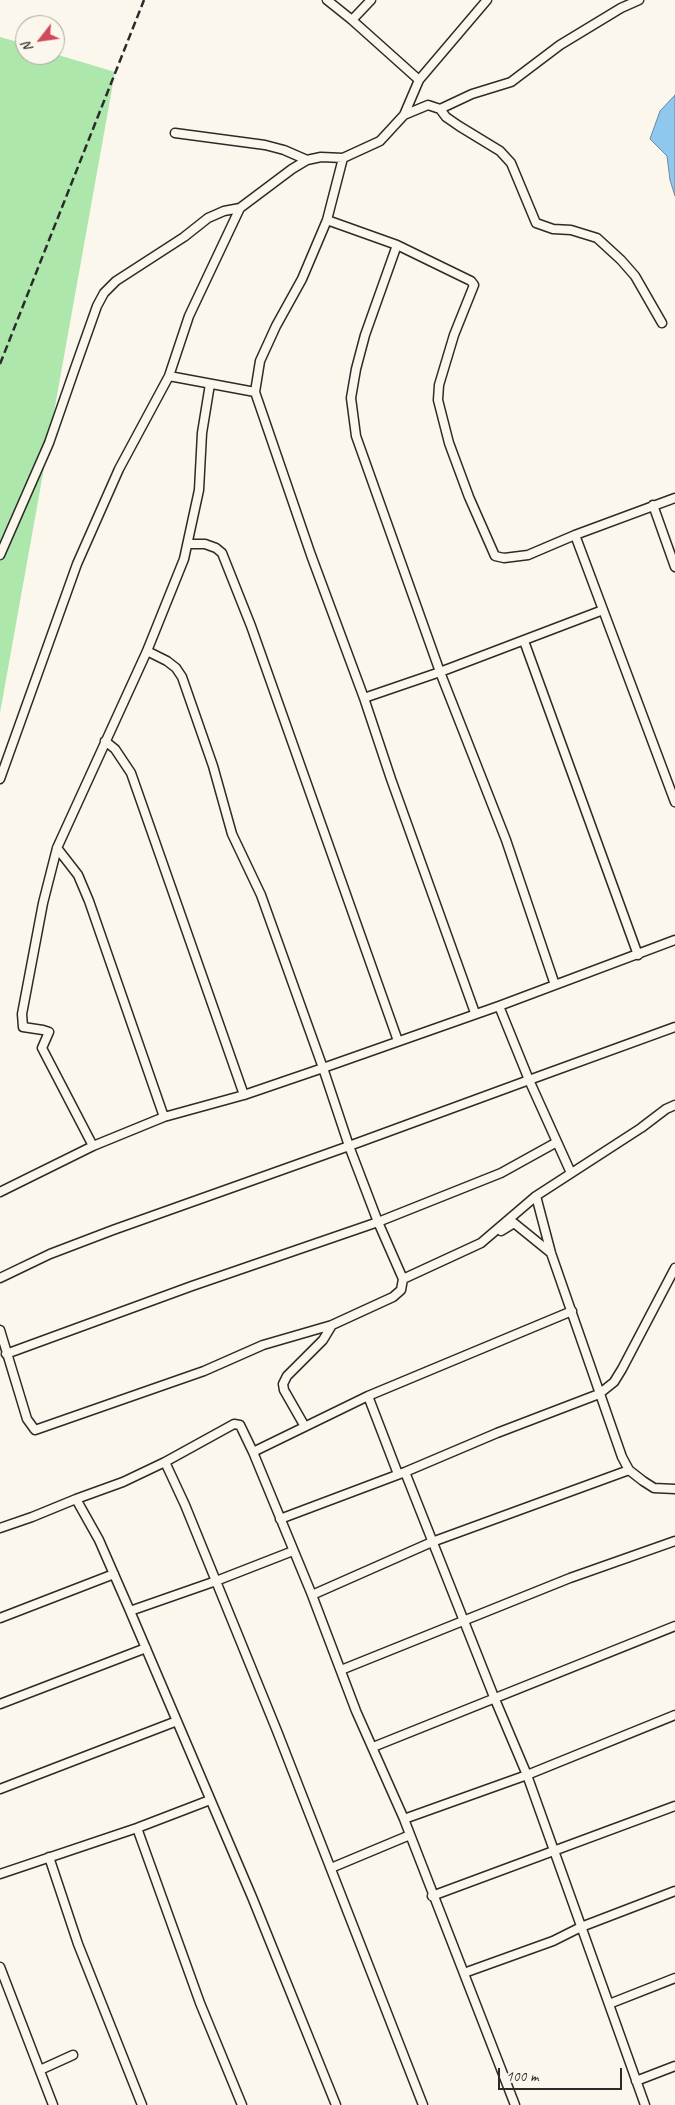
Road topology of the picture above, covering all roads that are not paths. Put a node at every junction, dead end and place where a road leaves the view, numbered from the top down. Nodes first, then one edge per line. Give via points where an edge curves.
1 (327, 0) edge
2 (370, 0) edge
3 (487, 0) edge
4 (639, 0) edge
5 (352, 20) junction
6 (419, 80) junction
7 (440, 109) junction
8 (404, 115) junction
9 (175, 133) dead end
10 (343, 158) junction
11 (307, 160) junction
12 (240, 208) junction
13 (326, 220) junction
14 (396, 245) junction
15 (662, 323) dead end
16 (169, 376) junction
17 (210, 384) junction
18 (255, 392) junction
19 (675, 498) edge
20 (653, 505) junction
21 (575, 535) junction
22 (188, 544) junction
23 (0, 555) edge
24 (675, 567) edge
25 (603, 610) junction
26 (524, 640) junction
27 (147, 651) junction
28 (440, 672) junction
29 (364, 698) junction
30 (105, 740) junction
31 (0, 779) edge
32 (675, 802) edge
33 (57, 848) junction
34 (675, 940) edge
35 (638, 955) junction
36 (555, 985) junction
37 (499, 1006) junction
38 (475, 1013) junction
39 (675, 1027) edge
40 (398, 1041) junction
41 (323, 1068) junction
42 (529, 1080) junction
43 (244, 1095) junction
44 (675, 1105) edge
45 (164, 1117) junction
46 (557, 1142) junction
47 (93, 1146) junction
48 (349, 1146) junction
49 (571, 1174) junction
50 (0, 1192) edge
51 (536, 1196) junction
52 (378, 1222) junction
53 (481, 1243) junction
54 (551, 1253) junction
55 (675, 1268) edge
56 (0, 1278) edge
57 (403, 1278) junction
58 (572, 1311) junction
59 (332, 1325) junction
60 (0, 1330) edge
61 (6, 1354) junction
62 (599, 1394) junction
63 (368, 1396) junction
64 (304, 1426) junction
65 (253, 1452) junction
66 (164, 1462) junction
67 (630, 1470) junction
68 (402, 1473) junction
69 (675, 1489) edge
70 (76, 1498) junction
71 (280, 1519) junction
72 (0, 1528) edge
73 (675, 1541) edge
74 (432, 1542) junction
75 (293, 1551) junction
76 (114, 1574) junction
77 (216, 1581) junction
78 (312, 1595) junction
79 (130, 1610) junction
80 (0, 1618) edge
81 (464, 1622) junction
82 (675, 1626) edge
83 (146, 1648) junction
84 (341, 1670) junction
85 (494, 1697) junction
86 (0, 1704) edge
87 (675, 1715) edge
88 (177, 1721) junction
89 (373, 1747) junction
90 (526, 1775) junction
91 (0, 1789) edge
92 (210, 1800) junction
93 (675, 1806) edge
94 (404, 1819) junction
95 (137, 1828) junction
96 (410, 1835) junction
97 (553, 1851) junction
98 (49, 1857) junction
99 (331, 1868) junction
100 (0, 1874) edge
101 (675, 1891) edge
102 (432, 1896) junction
103 (581, 1927) junction
104 (0, 1967) edge
105 (464, 1973) junction
106 (675, 1978) edge
107 (609, 2004) junction
108 (73, 2055) dead end
109 (675, 2066) edge
110 (40, 2070) junction
111 (636, 2081) junction
112 (53, 2105) edge
113 (142, 2105) edge
114 (242, 2105) edge
115 (336, 2105) edge
116 (423, 2105) edge
117 (515, 2105) edge
118 (645, 2105) edge

1 - 5 street
2 - 5 street
3 - 6 street
4 - 7 street via 560,45 511,82 472,94
5 - 6 street
6 - 8 street
7 - 8 street via 428,105
7 - 15 street via 452,121 500,151 511,163 536,223 597,238 621,260 635,276
8 - 10 street via 380,141
9 - 11 street via 265,145
10 - 11 street
10 - 13 street
11 - 12 street
12 - 16 street via 189,316
12 - 23 street via 208,218 116,281 104,293 50,443
13 - 14 street
13 - 18 street via 302,278 260,361
14 - 21 street via 474,285 454,335 441,377 438,400 449,444 495,556 528,556
14 - 28 street via 365,335 352,398 356,436
16 - 17 street
16 - 31 street via 119,469 77,564
17 - 18 street
17 - 22 street via 198,490
18 - 29 street
19 - 20 street
20 - 21 street
20 - 24 street
21 - 25 street
22 - 27 street
22 - 40 street via 205,544 222,553 251,626
25 - 26 street
25 - 32 street
26 - 28 street
26 - 35 street
27 - 30 street
27 - 41 street via 167,661 182,677 213,766 232,834 261,895
28 - 29 street
28 - 36 street via 506,840
29 - 38 street
30 - 33 street
30 - 43 street via 131,773
33 - 45 street via 78,875 89,901
33 - 47 street via 29,972 22,1024 23,1027 48,1032 42,1048
34 - 35 street
35 - 36 street
36 - 37 street
37 - 38 street
37 - 42 street
38 - 40 street
39 - 42 street
40 - 41 street
41 - 43 street
41 - 48 street
42 - 46 street
42 - 48 street
43 - 45 street
44 - 49 street
45 - 47 street
46 - 49 street
46 - 52 street via 501,1173
47 - 50 street
48 - 52 street
48 - 56 street via 113,1230 50,1254
49 - 51 street
51 - 53 street
51 - 54 street
52 - 57 street
52 - 61 street
53 - 54 street via 514,1223
53 - 57 street
54 - 58 street
55 - 62 street via 622,1369 614,1382
57 - 59 street via 402,1290 393,1297
58 - 62 street
58 - 63 street
59 - 61 street via 263,1345 204,1371 35,1430 27,1419
59 - 64 street via 323,1340 283,1384
60 - 61 street
62 - 67 street via 615,1442
62 - 68 street
63 - 64 street
63 - 68 street
64 - 65 street
65 - 66 street via 240,1425 234,1424
65 - 71 street
66 - 70 street via 123,1482
66 - 77 street via 186,1505
67 - 69 street via 654,1488
67 - 74 street
68 - 71 street
68 - 74 street
70 - 72 street
70 - 76 street
71 - 75 street
73 - 81 street via 570,1578
74 - 78 street
74 - 81 street
75 - 77 street
75 - 78 street
76 - 79 street
76 - 80 street
77 - 79 street
77 - 99 street
78 - 84 street
79 - 83 street
81 - 84 street
81 - 85 street
82 - 85 street
83 - 86 street
83 - 88 street
84 - 89 street
85 - 89 street
85 - 90 street
87 - 90 street
88 - 91 street
88 - 92 street
89 - 94 street
90 - 94 street
90 - 97 street
92 - 95 street
92 - 115 street
93 - 97 street
94 - 96 street
95 - 98 street
95 - 114 street via 200,2003
96 - 99 street
96 - 102 street
97 - 102 street
97 - 103 street
98 - 100 street
98 - 113 street via 78,1944
99 - 116 street
101 - 103 street
102 - 105 street
103 - 105 street via 553,1941
103 - 107 street
104 - 110 street
105 - 117 street
106 - 107 street
107 - 111 street
108 - 110 street
109 - 111 street
110 - 112 street
111 - 118 street

